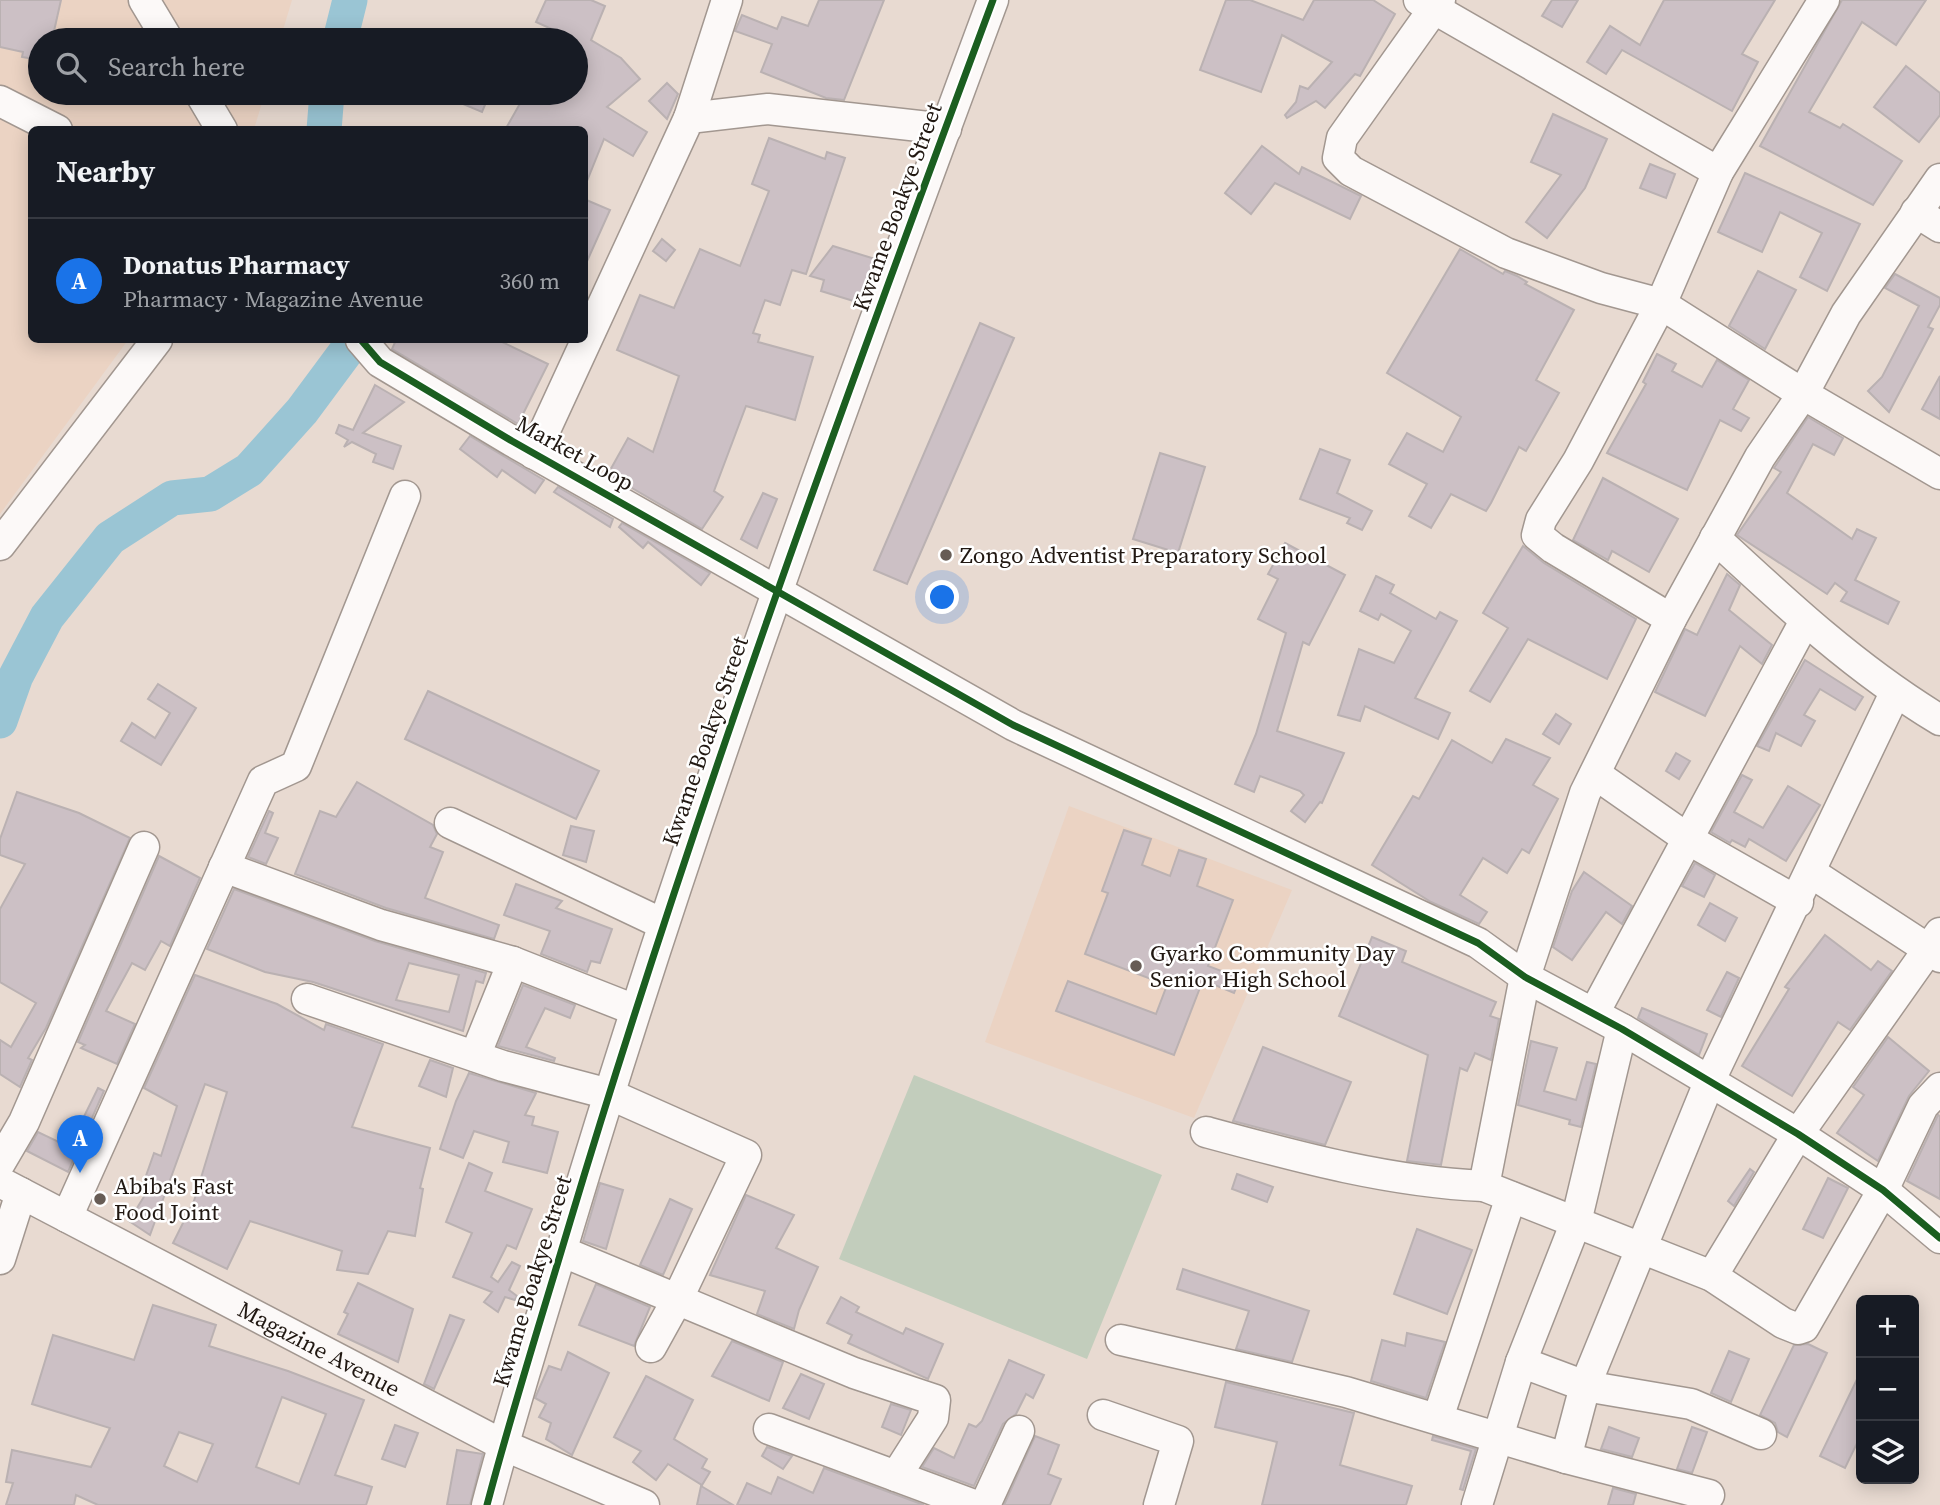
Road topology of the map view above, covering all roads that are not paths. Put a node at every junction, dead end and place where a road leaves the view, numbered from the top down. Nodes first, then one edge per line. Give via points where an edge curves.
1 (144, 0) edge
2 (727, 0) edge
3 (993, 0) edge
4 (1824, 0) edge
5 (1431, 3) edge
6 (161, 28) edge
7 (0, 101) edge
8 (207, 105) edge
9 (689, 118) junction
10 (49, 126) edge
11 (220, 126) edge
12 (946, 129) junction
13 (1718, 172) junction
14 (1940, 179) edge
15 (1928, 219) edge
16 (1661, 304) junction
17 (588, 337) edge
18 (156, 343) edge
19 (364, 343) edge
20 (585, 343) edge
21 (1802, 394) junction
22 (534, 454) junction
23 (1940, 474) edge
24 (405, 496) dead end
25 (1715, 538) junction
26 (0, 545) edge
27 (776, 592) junction
28 (1671, 619) junction
29 (1804, 621) junction
30 (1895, 693) junction
31 (1940, 720) edge
32 (1595, 774) junction
33 (450, 823) dead end
34 (1688, 838) junction
35 (144, 847) dead end
36 (224, 867) junction
37 (1810, 872) junction
38 (1797, 902) junction
39 (663, 924) junction
40 (1936, 947) edge
41 (513, 962) junction
42 (1525, 977) junction
43 (307, 999) dead end
44 (635, 1010) junction
45 (1594, 1013) junction
46 (1622, 1030) junction
47 (475, 1056) junction
48 (1710, 1080) junction
49 (1940, 1088) edge
50 (609, 1094) junction
51 (1206, 1132) dead end
52 (1798, 1134) junction
53 (0, 1163) edge
54 (11, 1187) edge
55 (1882, 1190) junction
56 (1498, 1191) junction
57 (67, 1217) junction
58 (1576, 1222) junction
59 (1940, 1238) edge
60 (1642, 1247) junction
61 (561, 1251) junction
62 (0, 1259) edge
63 (1712, 1276) junction
64 (677, 1300) junction
65 (1121, 1340) dead end
66 (651, 1347) dead end
67 (1521, 1362) junction
68 (1585, 1386) junction
69 (1103, 1415) dead end
70 (1438, 1418) junction
71 (769, 1429) dead end
72 (1019, 1431) dead end
73 (1761, 1434) dead end
74 (1498, 1435) junction
75 (503, 1445) junction
76 (1566, 1458) junction
77 (896, 1476) junction
78 (1709, 1495) dead end
79 (487, 1505) edge
80 (644, 1505) edge
81 (974, 1505) edge
82 (985, 1505) edge
83 (1159, 1505) edge
84 (1477, 1505) edge

1 - 6 street
2 - 9 street
3 - 12 street, Kwame Boakye Street
4 - 13 street
5 - 13 street
5 - 16 street via 1342,138 1338,158 1351,171 1506,253 1601,288
7 - 10 street
8 - 11 street
9 - 12 street via 768,109
9 - 17 street
12 - 27 street, Kwame Boakye Street
13 - 16 street
14 - 15 street
15 - 21 street via 1846,314
16 - 21 street
16 - 28 street via 1578,461 1541,520 1537,535
18 - 26 street
19 - 22 street, Market Loop via 380,362
20 - 22 street
21 - 23 street
21 - 25 street
22 - 27 street, Market Loop
24 - 36 street via 296,766 263,781
25 - 28 street
25 - 29 street
27 - 39 street, Kwame Boakye Street
27 - 42 street, Market Loop via 1013,724 1478,943
28 - 32 street
29 - 30 street
29 - 34 street
30 - 31 street
30 - 37 street
32 - 34 street
32 - 42 street
33 - 39 street
34 - 38 street
34 - 45 street
35 - 53 street via 24,1122
36 - 41 street via 381,925
36 - 57 street
37 - 38 street
37 - 40 street
38 - 48 street
39 - 44 street, Kwame Boakye Street
40 - 52 street
41 - 44 street
41 - 47 street
42 - 45 street, Market Loop
42 - 56 street
43 - 47 street
44 - 50 street, Kwame Boakye Street
45 - 46 street, Market Loop
46 - 48 street, Market Loop
46 - 58 street
47 - 50 street
48 - 52 street, Market Loop
48 - 60 street
49 - 55 street via 1923,1106
50 - 61 street, Kwame Boakye Street
50 - 64 street via 746,1155
51 - 56 street via 1322,1164
52 - 55 street, Market Loop
52 - 63 street
54 - 57 street, Magazine Avenue
54 - 62 street
55 - 59 street, Market Loop
55 - 63 street via 1804,1327 1783,1323
56 - 58 street
56 - 70 street
57 - 75 street, Magazine Avenue
58 - 60 street
58 - 67 street
60 - 63 street
60 - 68 street
61 - 64 street
61 - 75 street, Kwame Boakye Street
64 - 66 street
64 - 77 street via 854,1373 935,1400 933,1419
65 - 70 street
67 - 68 street
67 - 74 street
68 - 73 street via 1691,1404
68 - 76 street
69 - 83 street via 1178,1441
70 - 74 street
71 - 77 street
72 - 82 street
74 - 76 street
74 - 84 street
75 - 79 street, Kwame Boakye Street
75 - 80 street, Magazine Avenue
76 - 78 street
77 - 81 street

